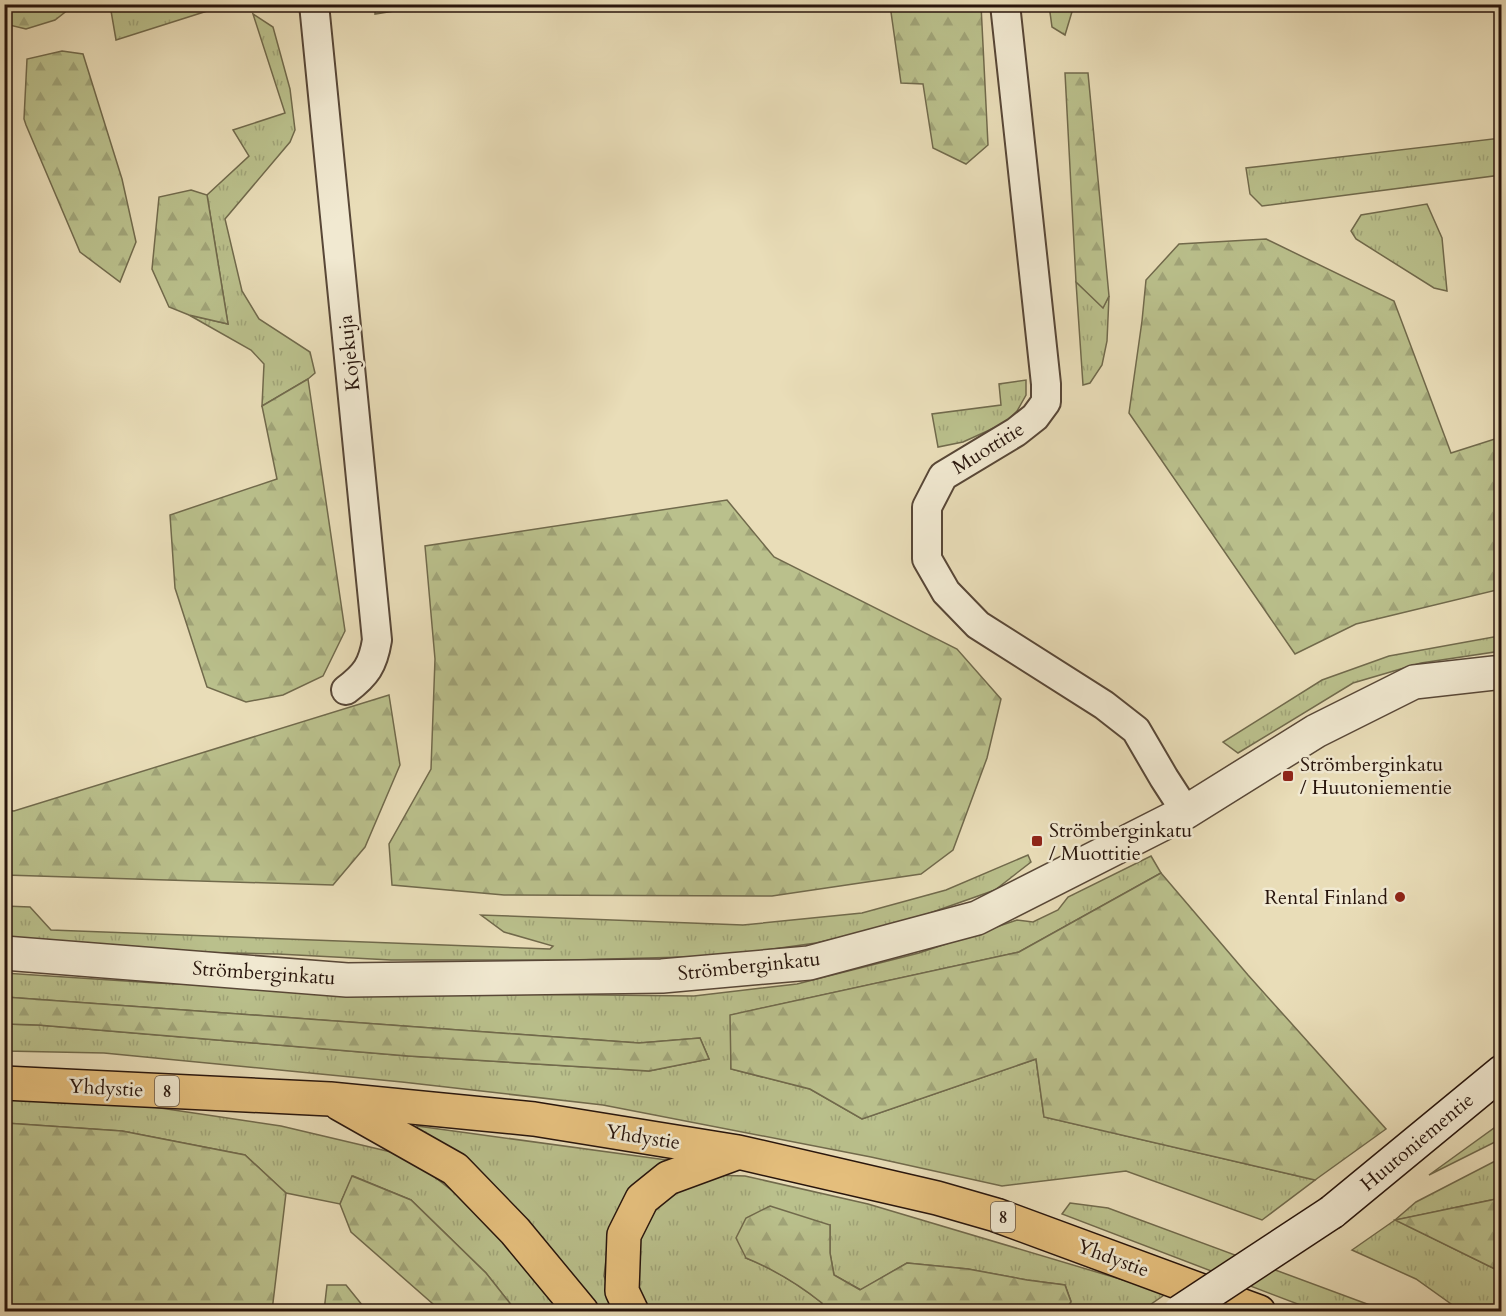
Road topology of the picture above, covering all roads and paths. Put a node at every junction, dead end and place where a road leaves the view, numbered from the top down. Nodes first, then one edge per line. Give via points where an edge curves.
1 (314, 4) edge
2 (1005, 4) edge
3 (1502, 673) edge
4 (346, 690) dead end
5 (1186, 812) junction
6 (4, 953) edge
7 (1502, 1071) edge
8 (4, 1083) edge
9 (330, 1099) junction
10 (1502, 1102) edge
11 (738, 1152) junction
12 (1332, 1212) junction
13 (582, 1311) edge
14 (632, 1311) edge
15 (1180, 1311) edge
16 (1259, 1311) edge

1 - 4 street, Kojekuja via 377,640 374,658 361,679
2 - 5 street, Muottitie via 1046,402 1016,432 943,476 927,507 927,559 946,592 978,625 1104,705 1136,730
3 - 5 street, Strömberginkatu via 1414,681 1316,731
5 - 6 street, Strömberginkatu via 977,918 809,963 662,976 347,980
7 - 12 street, Huutoniementie
8 - 9 highway, Yhdystie / 8
9 - 11 highway, Yhdystie / 8 via 534,1119
9 - 13 highway via 455,1169 515,1231
10 - 12 street, Huutoniementie
11 - 14 highway via 668,1178 642,1199 624,1235 622,1291
11 - 16 highway, Yhdystie / 8 via 996,1215
12 - 15 street, Huutoniementie, bridge

